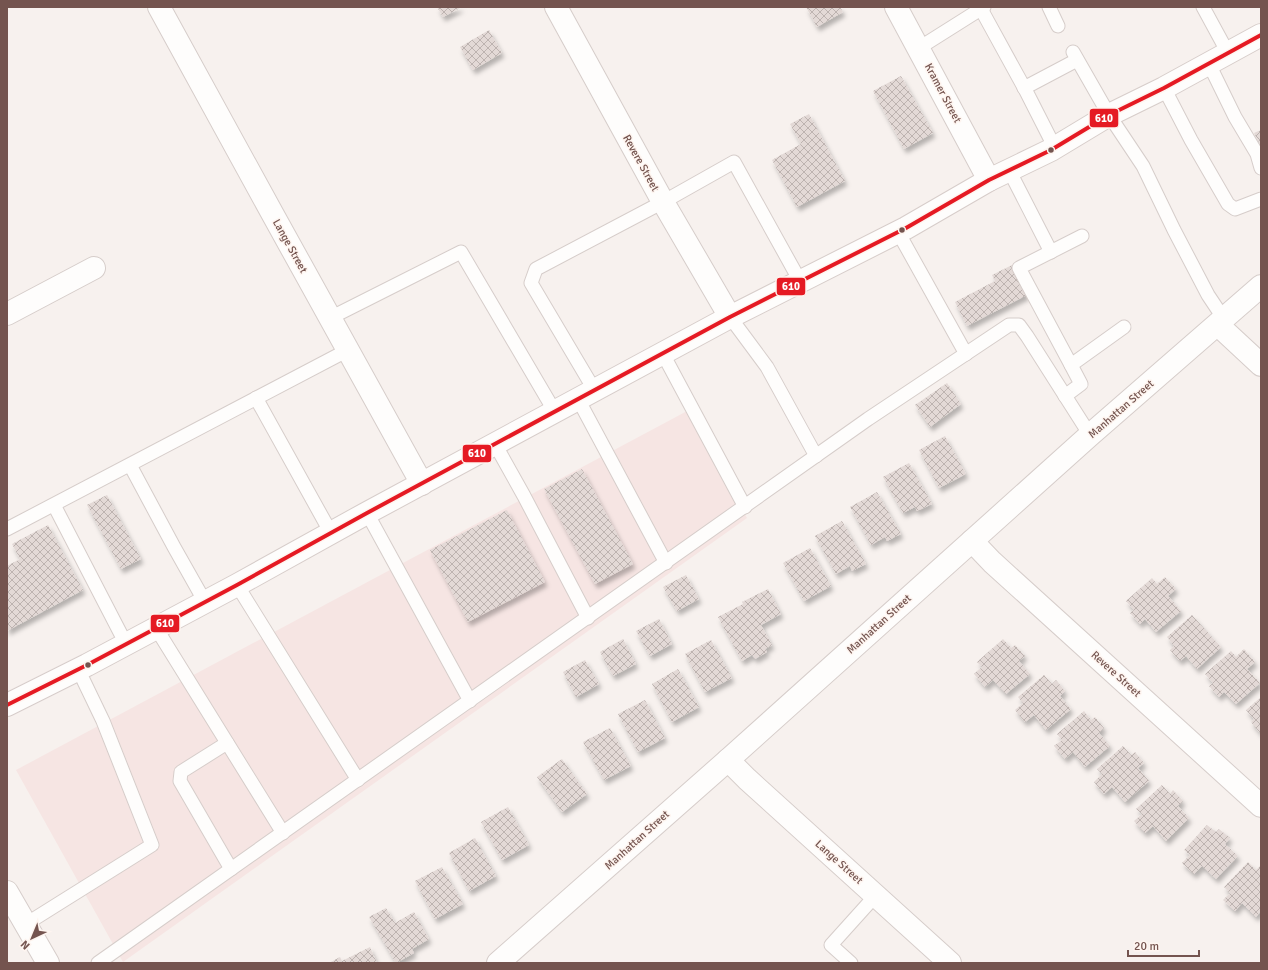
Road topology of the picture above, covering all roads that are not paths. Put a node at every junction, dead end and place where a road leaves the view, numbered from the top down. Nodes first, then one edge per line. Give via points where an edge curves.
1 (159, 7) edge
2 (556, 7) edge
3 (896, 7) edge
4 (1049, 7) edge
5 (1203, 7) edge
6 (982, 8) edge
7 (1058, 26) dead end
8 (1261, 35) edge
9 (919, 48) junction
10 (1228, 53) junction
11 (1209, 64) junction
12 (1024, 88) junction
13 (1164, 88) junction
14 (1109, 115) junction
15 (1055, 148) junction
16 (1261, 168) edge
17 (1009, 170) junction
18 (989, 180) junction
19 (1261, 199) edge
20 (663, 202) junction
21 (898, 232) junction
22 (1082, 236) dead end
23 (1051, 252) junction
24 (94, 268) dead end
25 (800, 281) junction
26 (1261, 286) edge
27 (7, 314) edge
28 (730, 317) junction
29 (330, 318) junction
30 (1221, 322) junction
31 (1124, 327) dead end
32 (348, 350) junction
33 (663, 354) junction
34 (966, 354) junction
35 (1071, 365) junction
36 (1261, 365) edge
37 (587, 395) junction
38 (1065, 396) junction
39 (256, 398) junction
40 (555, 412) junction
41 (1090, 435) junction
42 (496, 444) junction
43 (816, 456) junction
44 (130, 465) junction
45 (422, 484) junction
46 (54, 505) junction
47 (745, 507) junction
48 (367, 513) junction
49 (7, 529) edge
50 (331, 533) junction
51 (972, 541) junction
52 (666, 563) junction
53 (237, 585) junction
54 (205, 602) junction
55 (588, 618) junction
56 (156, 628) junction
57 (126, 644) junction
58 (78, 669) junction
59 (470, 701) junction
60 (7, 705) edge
61 (227, 743) junction
62 (728, 760) junction
63 (358, 780) junction
64 (1261, 806) edge
65 (283, 833) junction
66 (231, 870) junction
67 (7, 892) edge
68 (876, 895) junction
69 (26, 924) junction
70 (48, 963) edge
71 (98, 963) edge
72 (498, 963) edge
73 (851, 963) edge
74 (950, 963) edge

1 - 29 street, Lange Street
2 - 20 street, Revere Street
3 - 9 street, Kramer Street
4 - 7 lane
5 - 10 lane
6 - 9 lane
6 - 12 lane
8 - 10 street
9 - 18 street, Kramer Street
10 - 11 street
11 - 13 street
11 - 16 lane
12 - 14 lane via 1075,56
12 - 15 lane
13 - 14 street
13 - 19 lane via 1228,204 1235,209
14 - 15 street
14 - 30 lane via 1143,166
15 - 17 street
17 - 18 street
17 - 23 lane
18 - 21 street
20 - 25 lane via 734,162
20 - 28 street, Revere Street
20 - 37 lane via 536,269 531,283
21 - 25 street
21 - 34 lane
22 - 23 lane
23 - 35 lane via 1019,268
24 - 27 street
25 - 28 street
26 - 30 street, Manhattan Street
28 - 33 street
28 - 43 lane via 767,366
29 - 32 street, Lange Street
29 - 40 lane via 461,252
30 - 36 street
30 - 41 street, Manhattan Street
31 - 35 lane
32 - 39 lane
32 - 45 street, Lange Street
33 - 37 street
33 - 47 lane
34 - 38 lane via 1009,325 1019,325
34 - 43 lane
35 - 38 lane via 1081,384
37 - 40 street
37 - 52 lane
38 - 41 lane
39 - 44 lane
39 - 50 lane
40 - 42 street
41 - 51 street, Manhattan Street
42 - 45 street
42 - 55 lane
43 - 47 lane
44 - 46 lane
44 - 54 lane
45 - 48 street
46 - 49 lane
46 - 57 lane
47 - 52 lane
48 - 50 street
48 - 59 lane
50 - 53 street
51 - 62 street, Manhattan Street
51 - 64 street, Revere Street
52 - 55 lane
53 - 54 street
53 - 63 lane
54 - 56 street
55 - 59 lane
56 - 57 street
56 - 61 lane
57 - 58 street
58 - 60 street
58 - 69 lane via 103,721 152,845
59 - 63 lane
61 - 65 lane
61 - 66 lane via 181,772 180,781
62 - 68 street, Lange Street
62 - 72 street, Manhattan Street
63 - 65 lane
65 - 66 lane
66 - 71 lane
67 - 69 street
68 - 73 lane via 831,945
68 - 74 street, Lange Street
69 - 70 street

